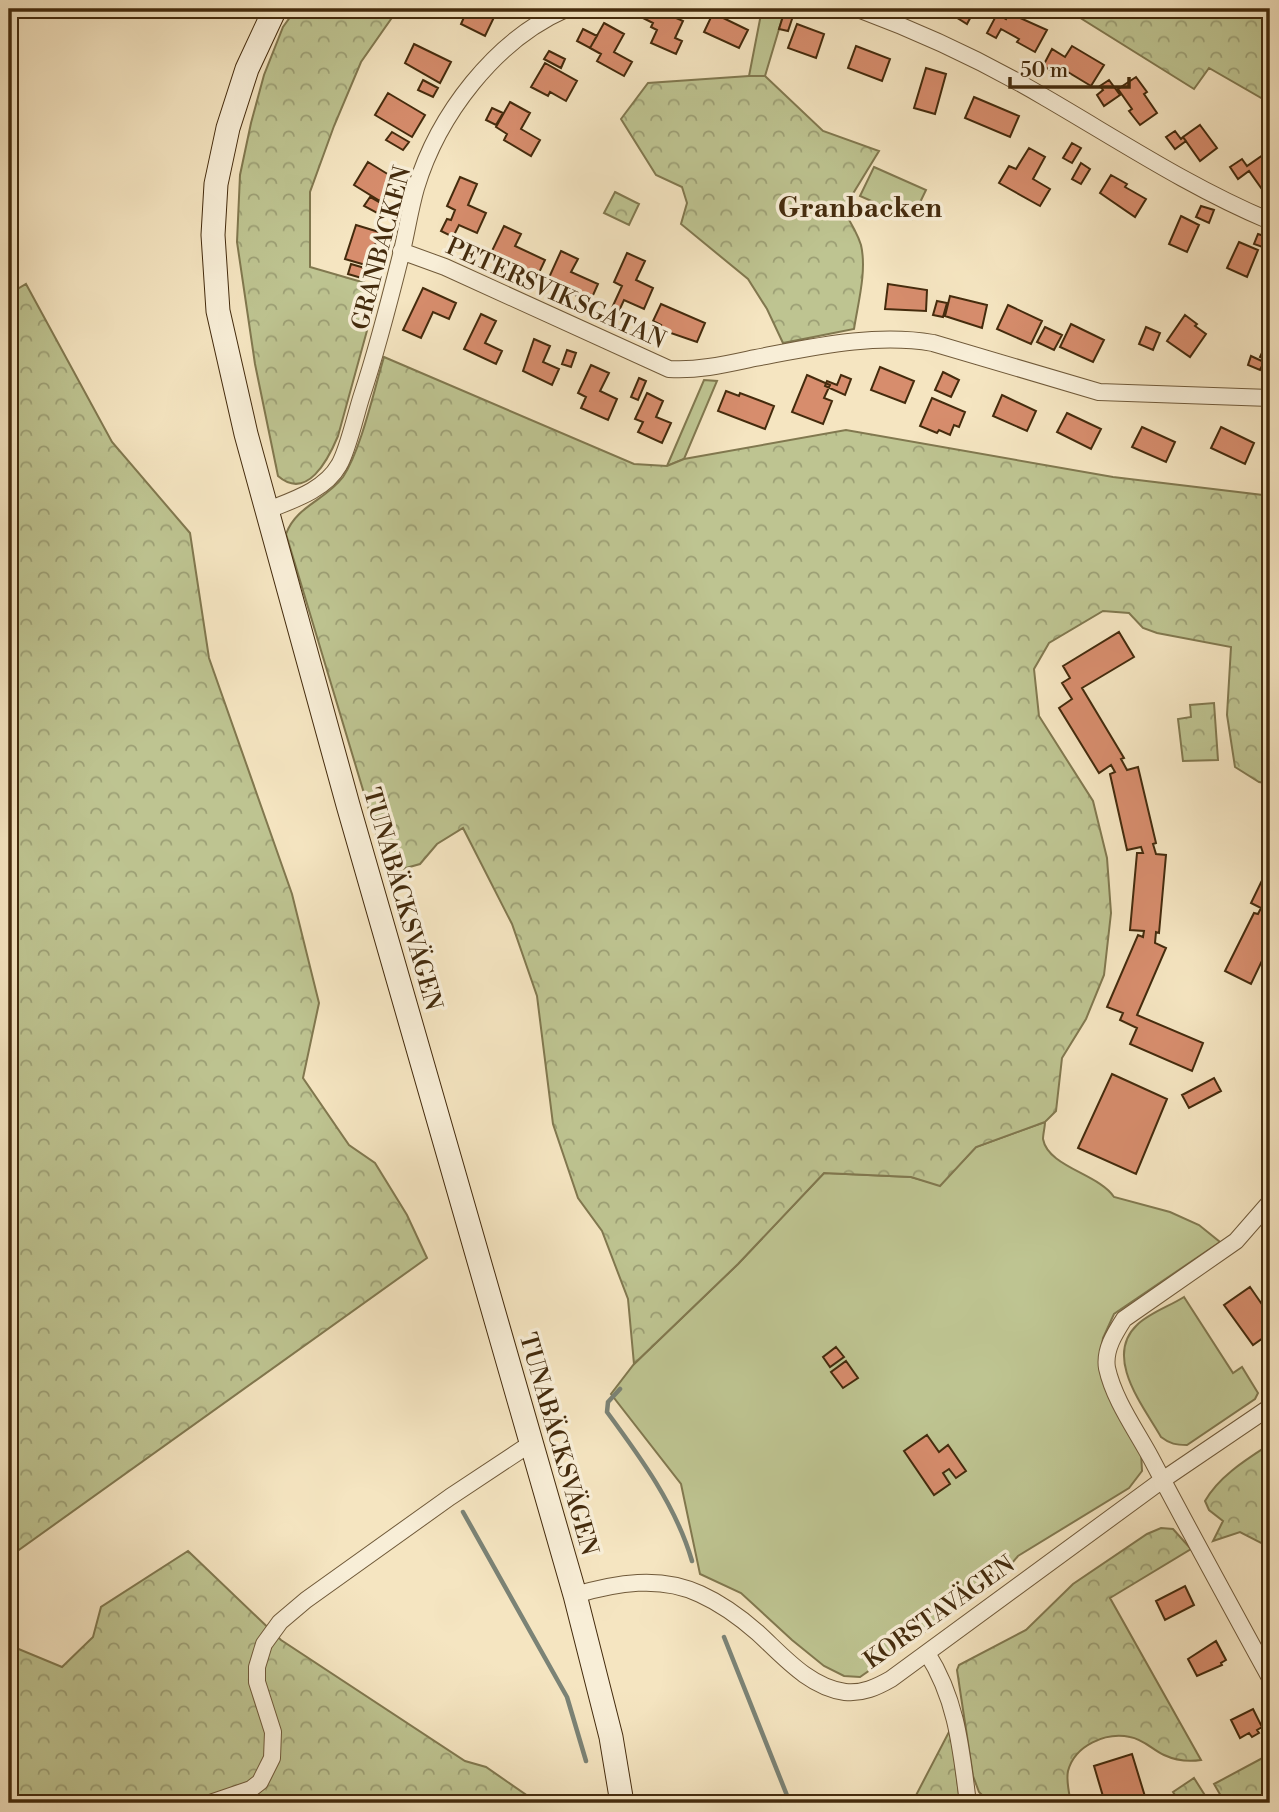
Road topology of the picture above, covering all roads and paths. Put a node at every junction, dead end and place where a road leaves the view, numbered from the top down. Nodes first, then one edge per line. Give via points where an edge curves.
1 (275, 9) edge
2 (566, 9) edge
3 (858, 9) edge
4 (1270, 221) edge
5 (401, 251) junction
6 (1270, 398) edge
7 (268, 510) junction
8 (1270, 1202) edge
9 (1270, 1408) edge
10 (530, 1444) junction
11 (1161, 1481) junction
12 (575, 1595) junction
13 (927, 1653) junction
14 (1270, 1678) edge
15 (210, 1803) edge
16 (622, 1803) edge
17 (968, 1803) edge

1 - 7 street, TUNABÄCKSVÄGEN via 247,69 228,128 216,184 213,235 218,311 229,366
2 - 5 street, GRANBACKEN via 519,37 459,102 416,187
3 - 4 street via 982,62 1198,187
5 - 6 street, PETERSVIKSGATAN via 669,369 905,338 1099,392
5 - 7 street, GRANBACKEN via 375,355 340,465 305,495
7 - 10 street, TUNABÄCKSVÄGEN
8 - 11 street via 1236,1241 1124,1319 1114,1334 1107,1366
9 - 11 street, KORSTAVÄGEN
10 - 12 street, TUNABÄCKSVÄGEN
10 - 15 street via 280,1622 264,1644 257,1667 257,1682 274,1732 272,1758 260,1782 251,1789
11 - 13 street, KORSTAVÄGEN
11 - 14 street
12 - 13 street, KORSTAVÄGEN via 606,1586 651,1582 701,1594 735,1615 814,1681 846,1692 877,1687
12 - 16 street, TUNABÄCKSVÄGEN via 611,1738
13 - 17 street via 943,1680 958,1724

